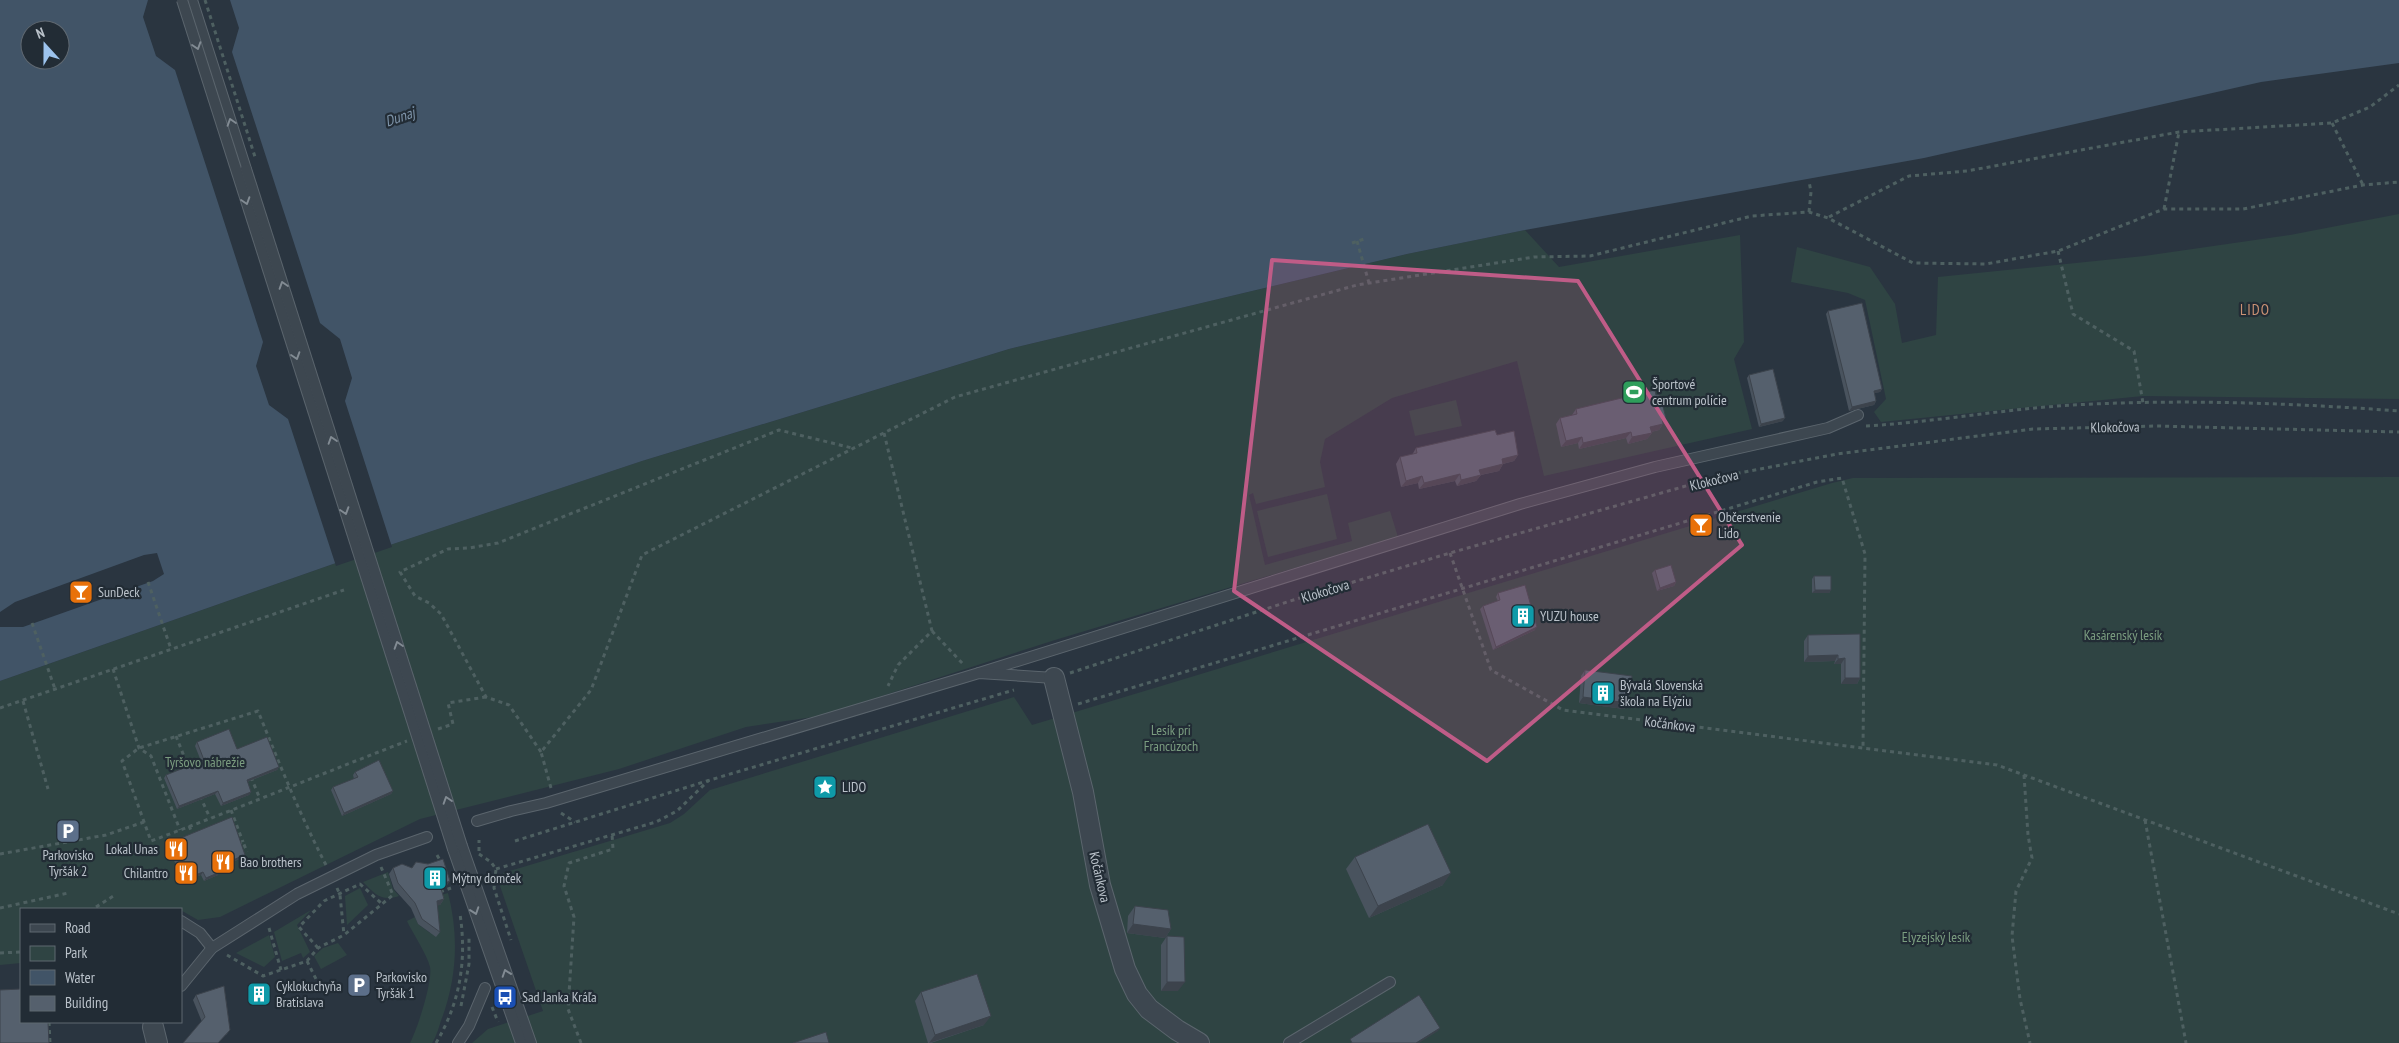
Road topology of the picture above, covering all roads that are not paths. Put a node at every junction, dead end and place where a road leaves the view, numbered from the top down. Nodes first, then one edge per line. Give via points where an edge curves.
1 (182, 0) edge
2 (192, 0) edge
3 (1858, 415) dead end
4 (976, 674) junction
5 (1054, 678) joint
6 (477, 821) dead end
7 (427, 837) dead end
8 (458, 848) junction
9 (182, 922) edge
10 (212, 948) junction
11 (1390, 982) dead end
12 (182, 985) edge
13 (485, 988) dead end
14 (518, 1020) junction
15 (458, 1043) edge
16 (521, 1043) edge
17 (531, 1043) edge
18 (1199, 1043) edge
19 (1289, 1043) edge

1 -> 8 lane, bridge
8 -> 2 lane, bridge
3 - 4 lane, Klokočova via 1828,428 1655,467 1520,504
4 - 5 lane
4 - 6 lane, Klokočova
5 - 18 street, Kočánkova via 1083,792 1100,885 1130,981 1149,1009
7 - 10 lane via 376,855 297,894
8 - 14 lane
9 - 10 lane via 200,933
10 - 12 lane
11 - 19 lane
13 - 15 lane
14 - 16 lane
14 - 17 lane

